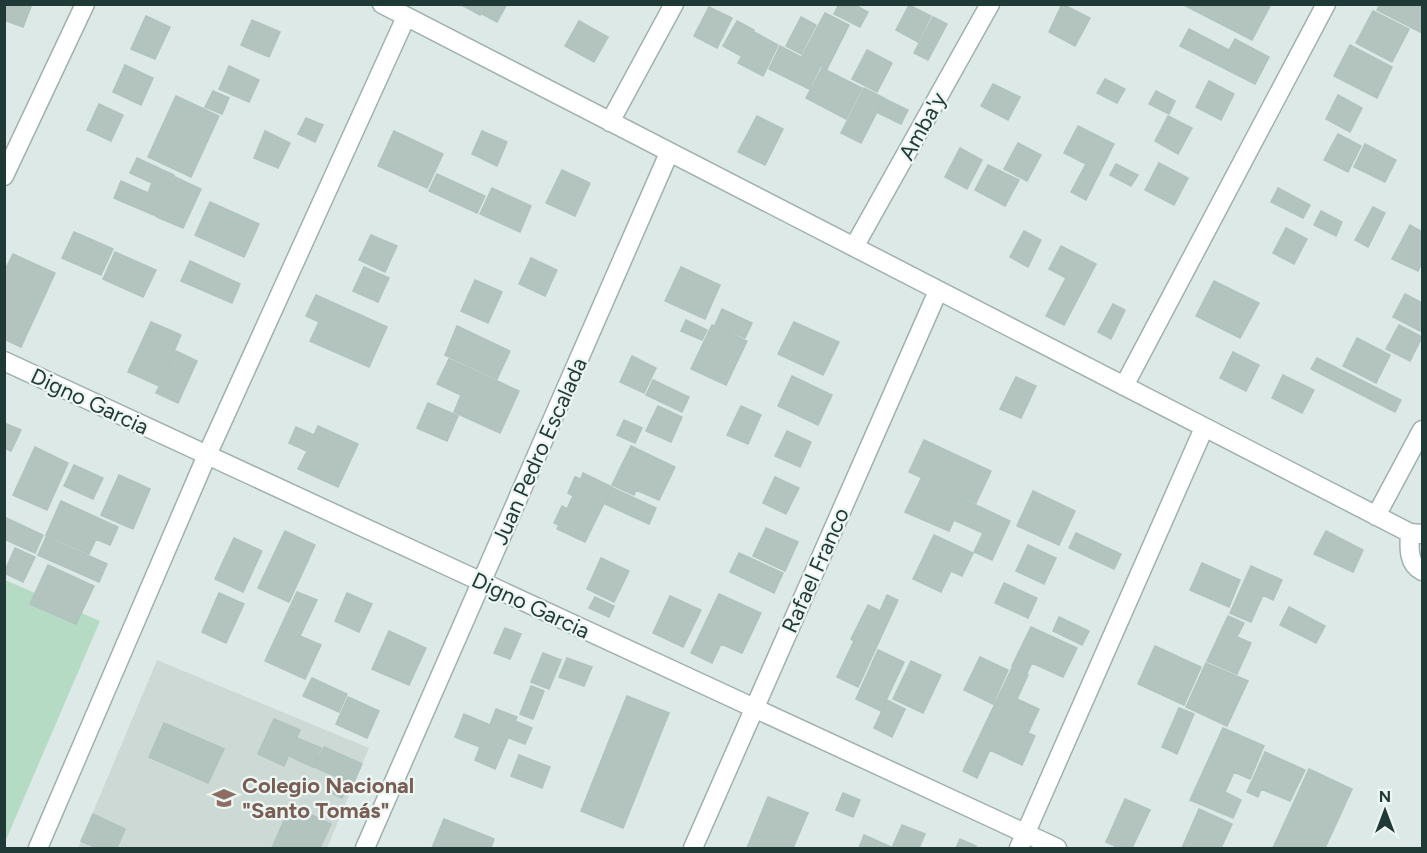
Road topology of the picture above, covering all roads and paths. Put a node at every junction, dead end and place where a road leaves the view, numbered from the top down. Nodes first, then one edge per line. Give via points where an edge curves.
1 (85, 4) edge
2 (382, 4) edge
3 (674, 4) edge
4 (990, 4) edge
5 (1326, 4) edge
6 (406, 17) junction
7 (610, 122) junction
8 (669, 153) junction
9 (4, 176) edge
10 (854, 247) junction
11 (938, 291) junction
12 (4, 361) edge
13 (1124, 386) junction
14 (1204, 428) junction
15 (1422, 430) edge
16 (207, 455) junction
17 (1376, 516) junction
18 (1416, 534) edge
19 (1422, 571) edge
20 (482, 582) junction
21 (754, 708) junction
22 (1022, 841) edge
23 (38, 849) edge
24 (365, 849) edge
25 (693, 849) edge
26 (1058, 849) edge

1 - 9 street
2 - 6 street
3 - 7 street
4 - 10 street, Amba'y
5 - 13 street
6 - 7 street
6 - 16 street
7 - 8 street
8 - 10 street
8 - 20 street, Juan Pedro Escalada
10 - 11 street
11 - 13 street
11 - 21 street, Rafael Franco
12 - 16 street, Digno Garcia
13 - 14 street
14 - 17 street
14 - 22 street
15 - 17 street
16 - 20 street, Digno Garcia
16 - 23 street
17 - 18 street
18 - 19 street via 1409,554
20 - 21 street, Digno Garcia
20 - 24 street, Juan Pedro Escalada
21 - 22 street, Digno Garcia
21 - 25 street, Rafael Franco
22 - 26 street, Digno Garcia

